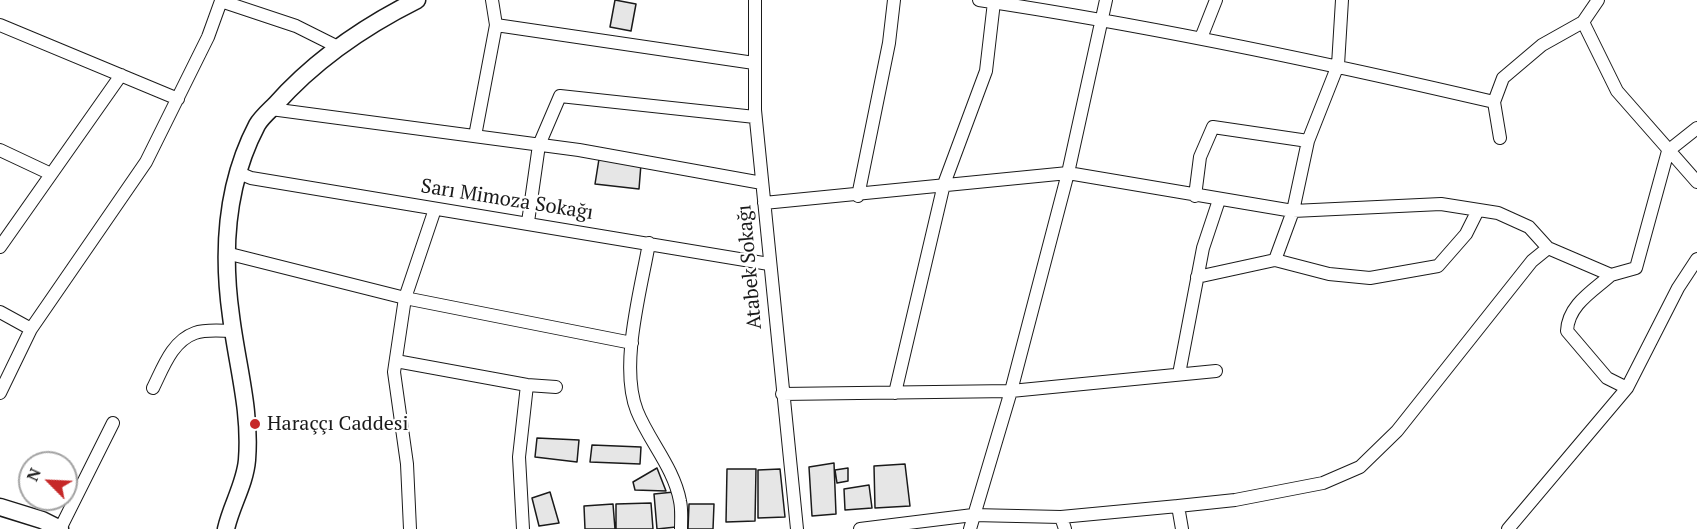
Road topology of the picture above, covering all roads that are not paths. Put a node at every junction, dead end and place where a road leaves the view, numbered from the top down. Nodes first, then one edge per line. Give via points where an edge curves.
1 (221, 0) edge
2 (417, 0) edge
3 (492, 0) edge
4 (755, 0) edge
5 (894, 0) edge
6 (978, 0) edge
7 (1106, 0) edge
8 (1216, 0) edge
9 (1342, 0) edge
10 (1598, 0) edge
11 (994, 2) junction
12 (1103, 18) junction
13 (1583, 22) junction
14 (496, 25) junction
15 (0, 26) edge
16 (1201, 38) junction
17 (340, 48) junction
18 (754, 63) junction
19 (1338, 65) junction
20 (121, 75) junction
21 (178, 99) junction
22 (1494, 102) junction
23 (272, 109) junction
24 (755, 117) junction
25 (1697, 128) edge
26 (475, 136) junction
27 (1500, 138) dead end
28 (1308, 141) junction
29 (539, 145) junction
30 (0, 150) edge
31 (1668, 151) junction
32 (239, 173) junction
33 (1068, 173) junction
34 (51, 174) junction
35 (1697, 182) edge
36 (762, 183) junction
37 (944, 184) junction
38 (858, 196) junction
39 (1195, 196) junction
40 (1218, 200) junction
41 (764, 203) junction
42 (435, 209) junction
43 (1478, 210) junction
44 (1293, 211) junction
45 (528, 222) junction
46 (649, 243) junction
47 (0, 247) edge
48 (1548, 248) junction
49 (226, 253) junction
50 (1697, 259) edge
51 (1275, 260) junction
52 (769, 264) junction
53 (1611, 275) junction
54 (1197, 277) junction
55 (405, 298) junction
56 (0, 312) edge
57 (31, 329) junction
58 (233, 331) junction
59 (632, 343) junction
60 (396, 361) junction
61 (1216, 371) dead end
62 (1179, 374) junction
63 (527, 385) junction
64 (556, 387) dead end
65 (153, 388) dead end
66 (1627, 388) junction
67 (1011, 391) junction
68 (0, 393) edge
69 (895, 393) junction
70 (782, 394) junction
71 (112, 423) dead end
72 (1178, 506) junction
73 (0, 507) edge
74 (973, 514) junction
75 (1063, 523) edge
76 (60, 529) edge
77 (226, 529) edge
78 (410, 529) edge
79 (523, 529) edge
80 (681, 529) edge
81 (797, 529) edge
82 (860, 529) edge
83 (970, 529) edge
84 (1182, 529) edge
85 (1508, 529) edge

1 - 17 street via 296,26
1 - 21 street
2 - 17 street
3 - 14 street
4 - 18 street, Atabek Sokağı
5 - 38 street
6 - 11 street
7 - 12 street
8 - 16 street
9 - 19 street
10 - 13 street
11 - 12 street
11 - 37 street via 986,71
12 - 16 street
12 - 33 street
13 - 22 street via 1542,45 1503,78
13 - 31 street via 1617,91
14 - 18 street
14 - 26 street
15 - 20 street
16 - 19 street
17 - 23 street via 288,90
18 - 24 street, Atabek Sokağı
19 - 22 street
19 - 28 street
20 - 21 street
20 - 34 street
21 - 57 street via 146,162
22 - 27 street
23 - 26 street
23 - 32 street via 258,124
24 - 29 street via 560,96
24 - 36 street, Atabek Sokağı
25 - 31 street
26 - 29 street
28 - 39 street via 1214,127 1200,157
28 - 44 street
29 - 36 street
29 - 45 street
30 - 34 street
31 - 35 street
31 - 53 street via 1636,268
32 - 42 street, Sarı Mimoza Sokağı
32 - 49 street via 227,225
33 - 37 street
33 - 39 street
33 - 67 street
34 - 47 street
36 - 41 street, Atabek Sokağı
37 - 38 street
37 - 69 street
38 - 41 street
39 - 40 street
40 - 44 street
40 - 54 street
41 - 52 street, Atabek Sokağı
42 - 45 street, Sarı Mimoza Sokağı
42 - 55 street
43 - 44 street via 1441,204
43 - 48 street via 1498,213 1529,227
43 - 51 street via 1466,234 1438,266 1370,278 1329,274
44 - 51 street
45 - 46 street, Sarı Mimoza Sokağı
46 - 52 street, Sarı Mimoza Sokağı
46 - 59 street
48 - 53 street
48 - 72 street via 1532,261 1397,431 1360,467 1323,483 1235,500
49 - 55 street
49 - 58 street
50 - 66 street
51 - 54 street
52 - 70 street, Atabek Sokağı
53 - 66 street via 1574,307 1567,331 1607,378
54 - 62 street
55 - 59 street
55 - 60 street
56 - 57 street
57 - 68 street
58 - 65 street via 195,333 169,355
58 - 77 street via 245,396 247,463
59 - 80 street via 631,388 637,410 673,478 680,502
60 - 63 street
60 - 78 street
61 - 62 street
62 - 67 street
63 - 64 street
63 - 79 street via 519,457
66 - 85 street
67 - 69 street
67 - 74 street
69 - 70 street
70 - 81 street, Atabek Sokağı
71 - 76 street
72 - 75 street
72 - 84 street
73 - 76 street
74 - 75 street
74 - 82 street
74 - 83 street

